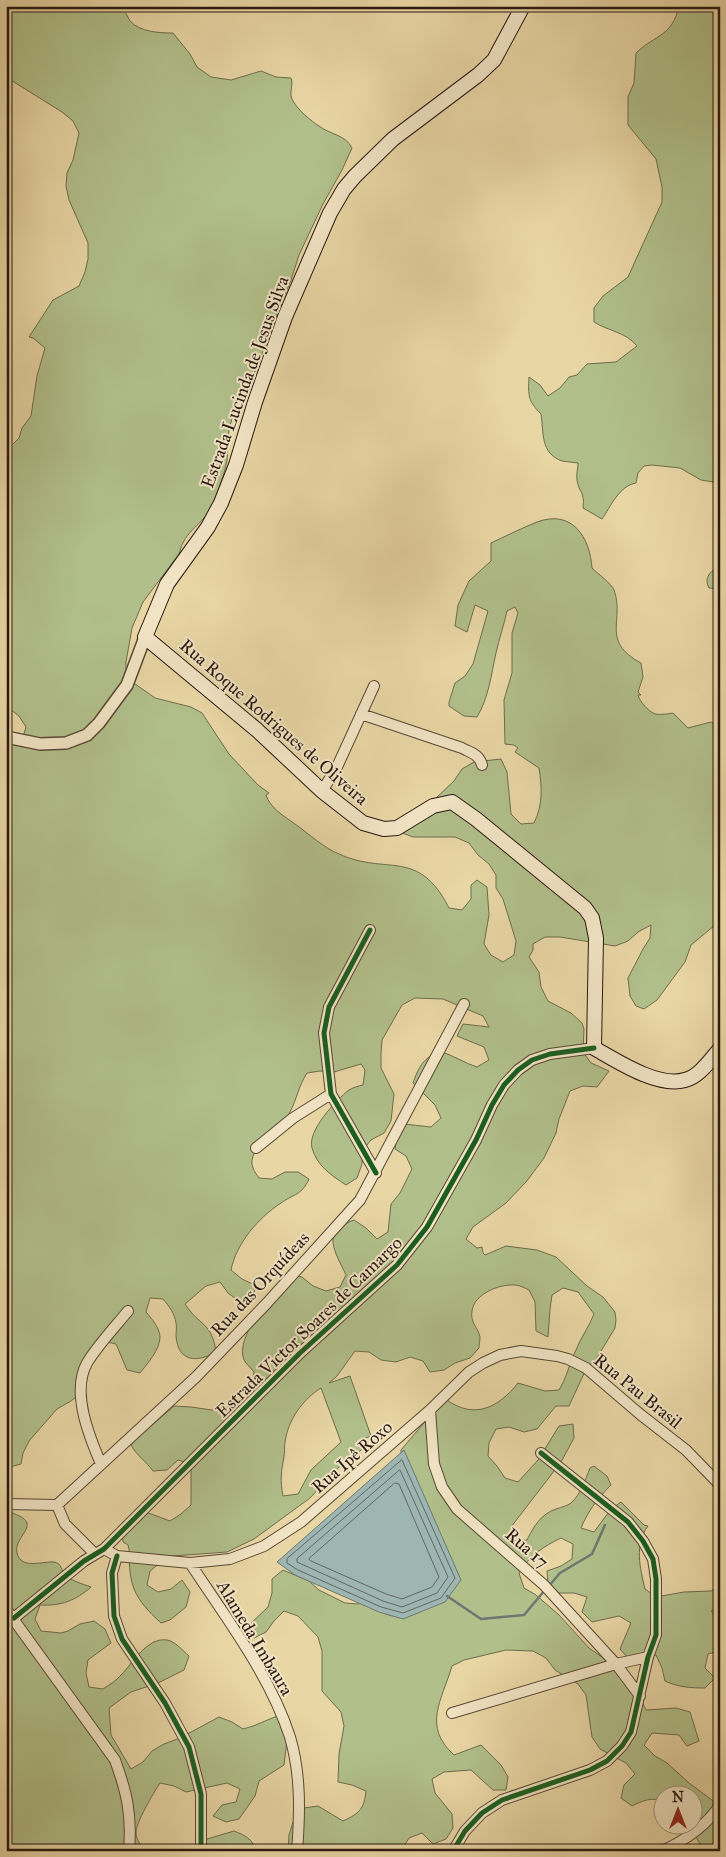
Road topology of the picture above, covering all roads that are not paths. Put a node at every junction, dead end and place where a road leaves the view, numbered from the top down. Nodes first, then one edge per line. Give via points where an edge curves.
1 (523, 6) edge
2 (146, 637) junction
3 (374, 686) dead end
4 (361, 714) junction
5 (6, 738) edge
6 (482, 765) dead end
7 (322, 791) junction
8 (370, 930) dead end
9 (464, 1004) dead end
10 (594, 1048) junction
11 (720, 1049) edge
12 (331, 1094) junction
13 (256, 1148) dead end
14 (376, 1172) junction
15 (128, 1312) dead end
16 (521, 1351) joint
17 (430, 1410) junction
18 (541, 1453) dead end
19 (100, 1464) junction
20 (720, 1485) edge
21 (6, 1504) edge
22 (57, 1505) junction
23 (99, 1552) junction
24 (117, 1556) junction
25 (190, 1563) junction
26 (6, 1609) edge
27 (14, 1618) junction
28 (648, 1657) junction
29 (616, 1664) junction
30 (640, 1696) junction
31 (452, 1713) dead end
32 (720, 1805) edge
33 (129, 1851) edge
34 (201, 1851) edge
35 (297, 1851) edge
36 (453, 1851) edge
37 (662, 1851) edge

1 - 2 main road, Estrada Lucinda de Jesus Silva via 494,60 392,139 344,189 330,213 285,317 222,503 167,584
2 - 5 street, Estrada Lucinda de Jesus Silva via 127,685 87,735 66,743 40,744
2 - 7 main road, Rua Roque Rodrigues de Oliveira via 258,730
3 - 4 street
4 - 6 street via 462,748 477,755
4 - 7 street via 337,767
7 - 10 main road, Rua Roque Rodrigues de Oliveira via 363,823 384,829 397,828 433,806 452,802 585,908 592,918 596,938
8 - 12 street via 329,1007 325,1022
9 - 14 street, Rua das Orquídeas
10 - 11 main road via 638,1072 674,1081 684,1080 704,1068
10 - 23 street, Estrada Victor Soares de Camargo via 550,1054 532,1060 518,1070 492,1105 427,1228 397,1265 300,1353
12 - 13 street via 293,1118
12 - 14 street
14 - 19 street, Rua das Orquídeas via 360,1200 196,1377
15 - 19 street via 88,1362 82,1376 82,1402 88,1434
16 - 17 street, Rua Ipê Roxo via 500,1355 483,1363
16 - 20 street, Rua Pau Brasil via 557,1356 586,1368 686,1450
17 - 25 street, Rua Ipê Roxo via 301,1522 264,1546 230,1559
17 - 29 street, Rua 17 via 434,1464 442,1487 457,1508 544,1585
18 - 28 street via 628,1522 644,1541 653,1559 657,1605 656,1635
19 - 22 street, Rua das Orquídeas
21 - 22 street
22 - 23 street via 66,1524
23 - 24 street
23 - 27 street, Estrada Victor Soares de Camargo
24 - 25 street, Rua Ipê Roxo
24 - 34 street via 112,1573 114,1616 122,1639 189,1746 201,1794
25 - 35 street, Alameda Imbaura via 264,1677 290,1738 300,1814
26 - 27 street
27 - 33 street via 115,1760 130,1812
28 - 29 street
28 - 30 street
29 - 30 street, Rua 17
29 - 31 street
30 - 36 street via 631,1732 607,1761 590,1770 502,1800 482,1813 465,1831
32 - 37 street via 696,1831

